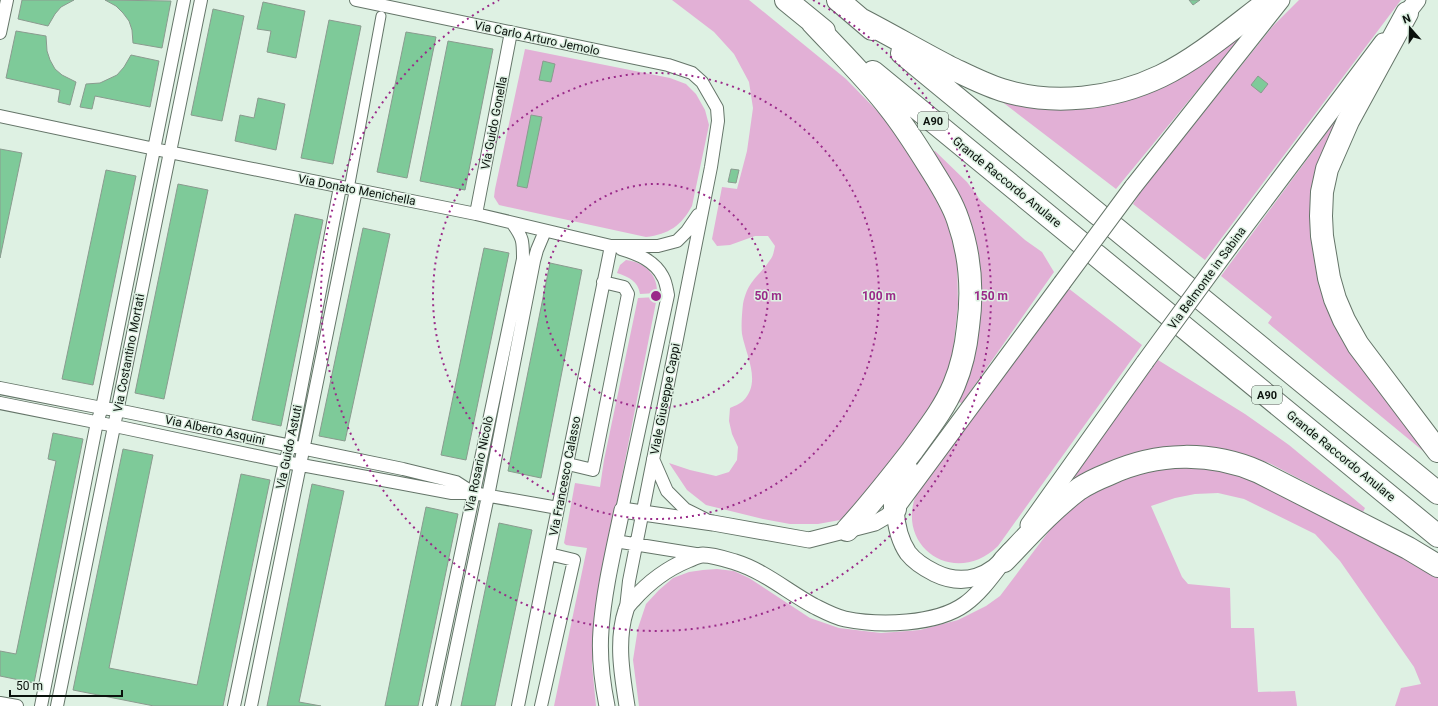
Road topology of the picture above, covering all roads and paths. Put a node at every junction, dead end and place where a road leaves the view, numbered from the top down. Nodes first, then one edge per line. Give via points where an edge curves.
1 (7, 0) edge
2 (184, 0) edge
3 (201, 0) edge
4 (356, 0) edge
5 (786, 0) edge
6 (838, 0) edge
7 (1270, 0) edge
8 (1281, 0) edge
9 (396, 4) edge
10 (381, 7) edge
11 (1412, 7) edge
12 (862, 20) junction
13 (812, 22) junction
14 (511, 32) junction
15 (0, 34) edge
16 (709, 93) joint
17 (0, 116) edge
18 (154, 149) junction
19 (169, 152) junction
20 (348, 189) junction
21 (701, 211) junction
22 (476, 214) junction
23 (513, 224) junction
24 (545, 231) junction
25 (611, 246) junction
26 (603, 282) junction
27 (0, 388) edge
28 (0, 403) edge
29 (102, 408) junction
30 (117, 410) junction
31 (97, 422) junction
32 (115, 426) junction
33 (929, 428) junction
34 (290, 446) junction
35 (303, 449) junction
36 (1438, 451) edge
37 (653, 459) junction
38 (285, 462) junction
39 (300, 464) junction
40 (568, 464) junction
41 (473, 493) junction
42 (1438, 493) edge
43 (488, 496) junction
44 (558, 508) junction
45 (895, 509) junction
46 (622, 510) junction
47 (643, 513) junction
48 (713, 523) junction
49 (847, 530) junction
50 (1438, 536) edge
51 (615, 541) junction
52 (636, 544) junction
53 (549, 554) junction
54 (702, 555) junction
55 (1004, 561) junction
56 (1438, 566) edge
57 (626, 608) junction
58 (0, 703) edge
59 (17, 706) edge
60 (41, 706) edge
61 (57, 706) edge
62 (234, 706) edge
63 (251, 706) edge
64 (429, 706) edge
65 (444, 706) edge
66 (518, 706) edge
67 (541, 706) edge
68 (607, 706) edge
69 (627, 706) edge

1 - 15 street
2 - 18 street, Via Costantino Mortati
3 - 19 street, Via Costantino Mortati
4 - 10 street, Via Carlo Arturo Jemolo
5 - 13 highway, Grande Raccordo Anulare / A90
6 - 12 highway, A90
7 - 12 highway via 1199,53 1160,76 1113,93 1067,98 1030,96 993,87
8 - 45 main road, bridge via 1133,188
9 - 10 street, Via Carlo Arturo Jemolo
9 - 14 street, Via Carlo Arturo Jemolo
10 - 20 street
11 - 36 highway via 1348,121 1327,169 1320,216 1329,278 1344,320 1358,345
11 - 55 main road, Via Belmonte in Sabina, bridge via 1373,54 1145,362
12 - 42 highway, A90
13 - 33 highway via 874,88 902,125 953,206 964,239 970,297 964,354 954,386
13 - 50 highway, Grande Raccordo Anulare / A90
14 - 16 street, Via Carlo Arturo Jemolo via 668,65 692,73
14 - 22 street, Via Guido Gonella
16 - 21 street, Viale Giuseppe Cappi via 716,108 718,121
17 - 18 street, Via Donato Menichella
18 - 19 street, Via Donato Menichella
18 - 29 street, Via Costantino Mortati
19 - 20 street, Via Donato Menichella
19 - 30 street, Via Costantino Mortati
20 - 22 street, Via Donato Menichella
20 - 34 street, Via Guido Astuti
20 - 35 street, Via Guido Astuti
21 - 25 street, Via Donato Menichella via 677,241 658,246
21 - 37 street, Viale Giuseppe Cappi
22 - 23 street, Via Donato Menichella
23 - 24 street, Via Donato Menichella
23 - 41 street, Via Rosario Nicolò via 521,235 523,259
24 - 25 street, Via Donato Menichella
24 - 43 street, Via Rosario Nicolò via 534,261
25 - 26 street, Via Francesco Calasso
25 - 46 street, Viale Giuseppe Cappi via 635,253 655,265 664,277 668,296
26 - 40 street, Via Francesco Calasso
26 - 40 street via 624,287 628,294 593,470
27 - 29 street, Via Alberto Asquini
28 - 31 street, Via Alberto Asquini
29 - 30 street, Via Alberto Asquini
29 - 31 street, Via Costantino Mortati
30 - 32 street, Via Costantino Mortati
30 - 34 street, Via Alberto Asquini
31 - 32 street, Via Alberto Asquini
31 - 60 street, Via Costantino Mortati
32 - 38 street, Via Alberto Asquini
32 - 61 street, Via Costantino Mortati
33 - 45 highway via 895,496
33 - 49 highway
34 - 35 street, Via Alberto Asquini
34 - 38 street, Via Guido Astuti
35 - 39 street, Via Guido Astuti
35 - 41 street, Via Alberto Asquini via 456,482
37 - 47 street, Viale Giuseppe Cappi
37 - 48 street via 667,491 685,509
38 - 39 street, Via Alberto Asquini
38 - 62 street, Via Guido Astuti
39 - 41 street, Via Alberto Asquini via 452,493
39 - 63 street, Via Guido Astuti
40 - 44 street, Via Francesco Calasso
41 - 43 street, Via Alberto Asquini
41 - 64 street, Via Rosario Nicolò
43 - 44 street, Via Alberto Asquini
43 - 65 street, Via Rosario Nicolò
44 - 53 street, Via Francesco Calasso
45 - 49 street via 881,520
45 - 55 main road, Via Belmonte in Sabina via 896,522 905,547 912,557 930,571 950,579 963,580 981,575
46 - 47 street
46 - 51 street, Viale Giuseppe Cappi
47 - 48 street
47 - 52 street, Viale Giuseppe Cappi
48 - 49 street via 809,540
51 - 52 street
51 - 68 street, Viale Giuseppe Cappi via 601,631 602,676
52 - 54 street
52 - 57 street, Viale Giuseppe Cappi
53 - 66 street, Via Francesco Calasso
53 - 67 street via 574,560
54 - 55 street, Via Belmonte in Sabina via 718,557 758,572 828,613 877,623 916,621 952,611 966,603
54 - 57 street, Via Belmonte in Sabina via 675,565 661,574
55 - 56 highway via 1044,520 1080,489 1122,468 1163,458 1184,457 1215,459 1249,468
57 - 69 street, Viale Giuseppe Cappi via 621,649
58 - 59 street

